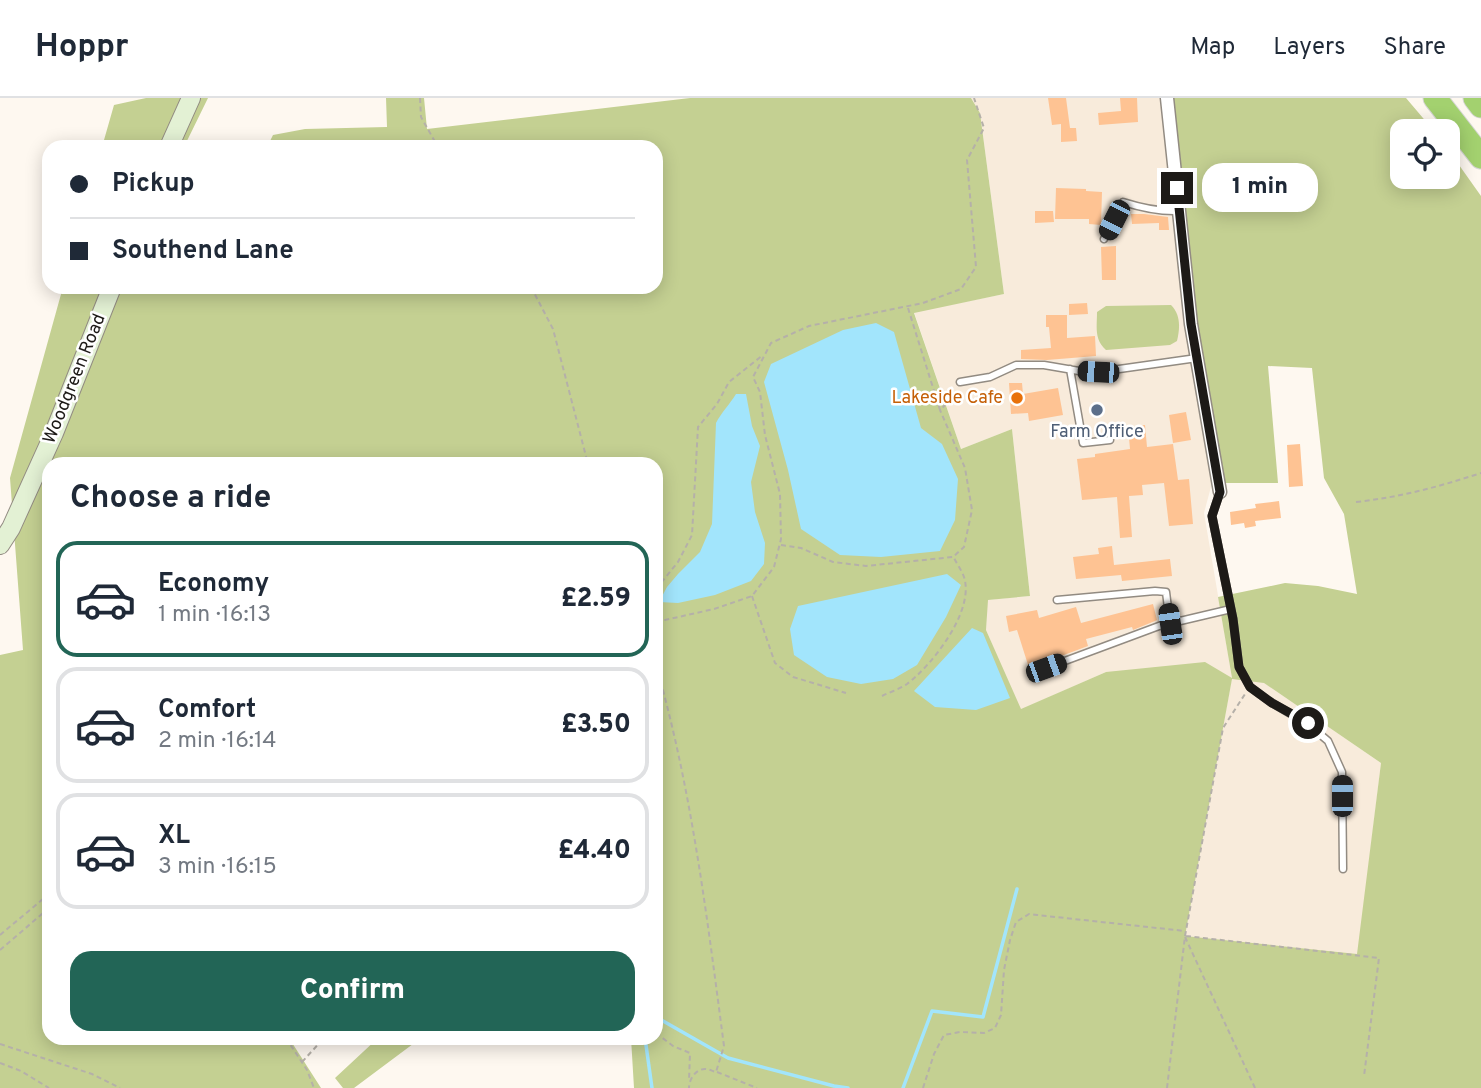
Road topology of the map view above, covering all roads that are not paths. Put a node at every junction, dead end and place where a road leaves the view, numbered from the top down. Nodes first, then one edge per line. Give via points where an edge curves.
1 (191, 98) edge
2 (1167, 98) edge
3 (1435, 98) edge
4 (1475, 98) edge
5 (1481, 106) edge
6 (173, 140) edge
7 (1481, 157) edge
8 (1179, 211) junction
9 (1104, 239) dead end
10 (109, 294) edge
11 (1197, 358) junction
12 (1070, 369) junction
13 (960, 382) road end
14 (1110, 440) dead end
15 (43, 457) edge
16 (42, 460) edge
17 (1220, 492) joint
18 (0, 545) edge
19 (1057, 600) dead end
20 (1231, 609) junction
21 (1170, 624) junction
22 (1046, 668) dead end
23 (1343, 869) dead end

1 - 6 street
2 - 8 street
3 - 7 highway
4 - 5 highway
8 - 9 lane via 1123,202
8 - 11 street
10 - 15 street, Woodgreen Road
11 - 12 lane via 1098,372
11 - 17 street
12 - 13 lane via 1016,365 990,377
12 - 14 lane via 1083,443
16 - 18 street, Woodgreen Road
17 - 20 lane via 1212,516
19 - 21 lane via 1166,592
20 - 21 lane
20 - 23 lane via 1239,667 1250,687 1328,741 1342,772
21 - 22 lane

